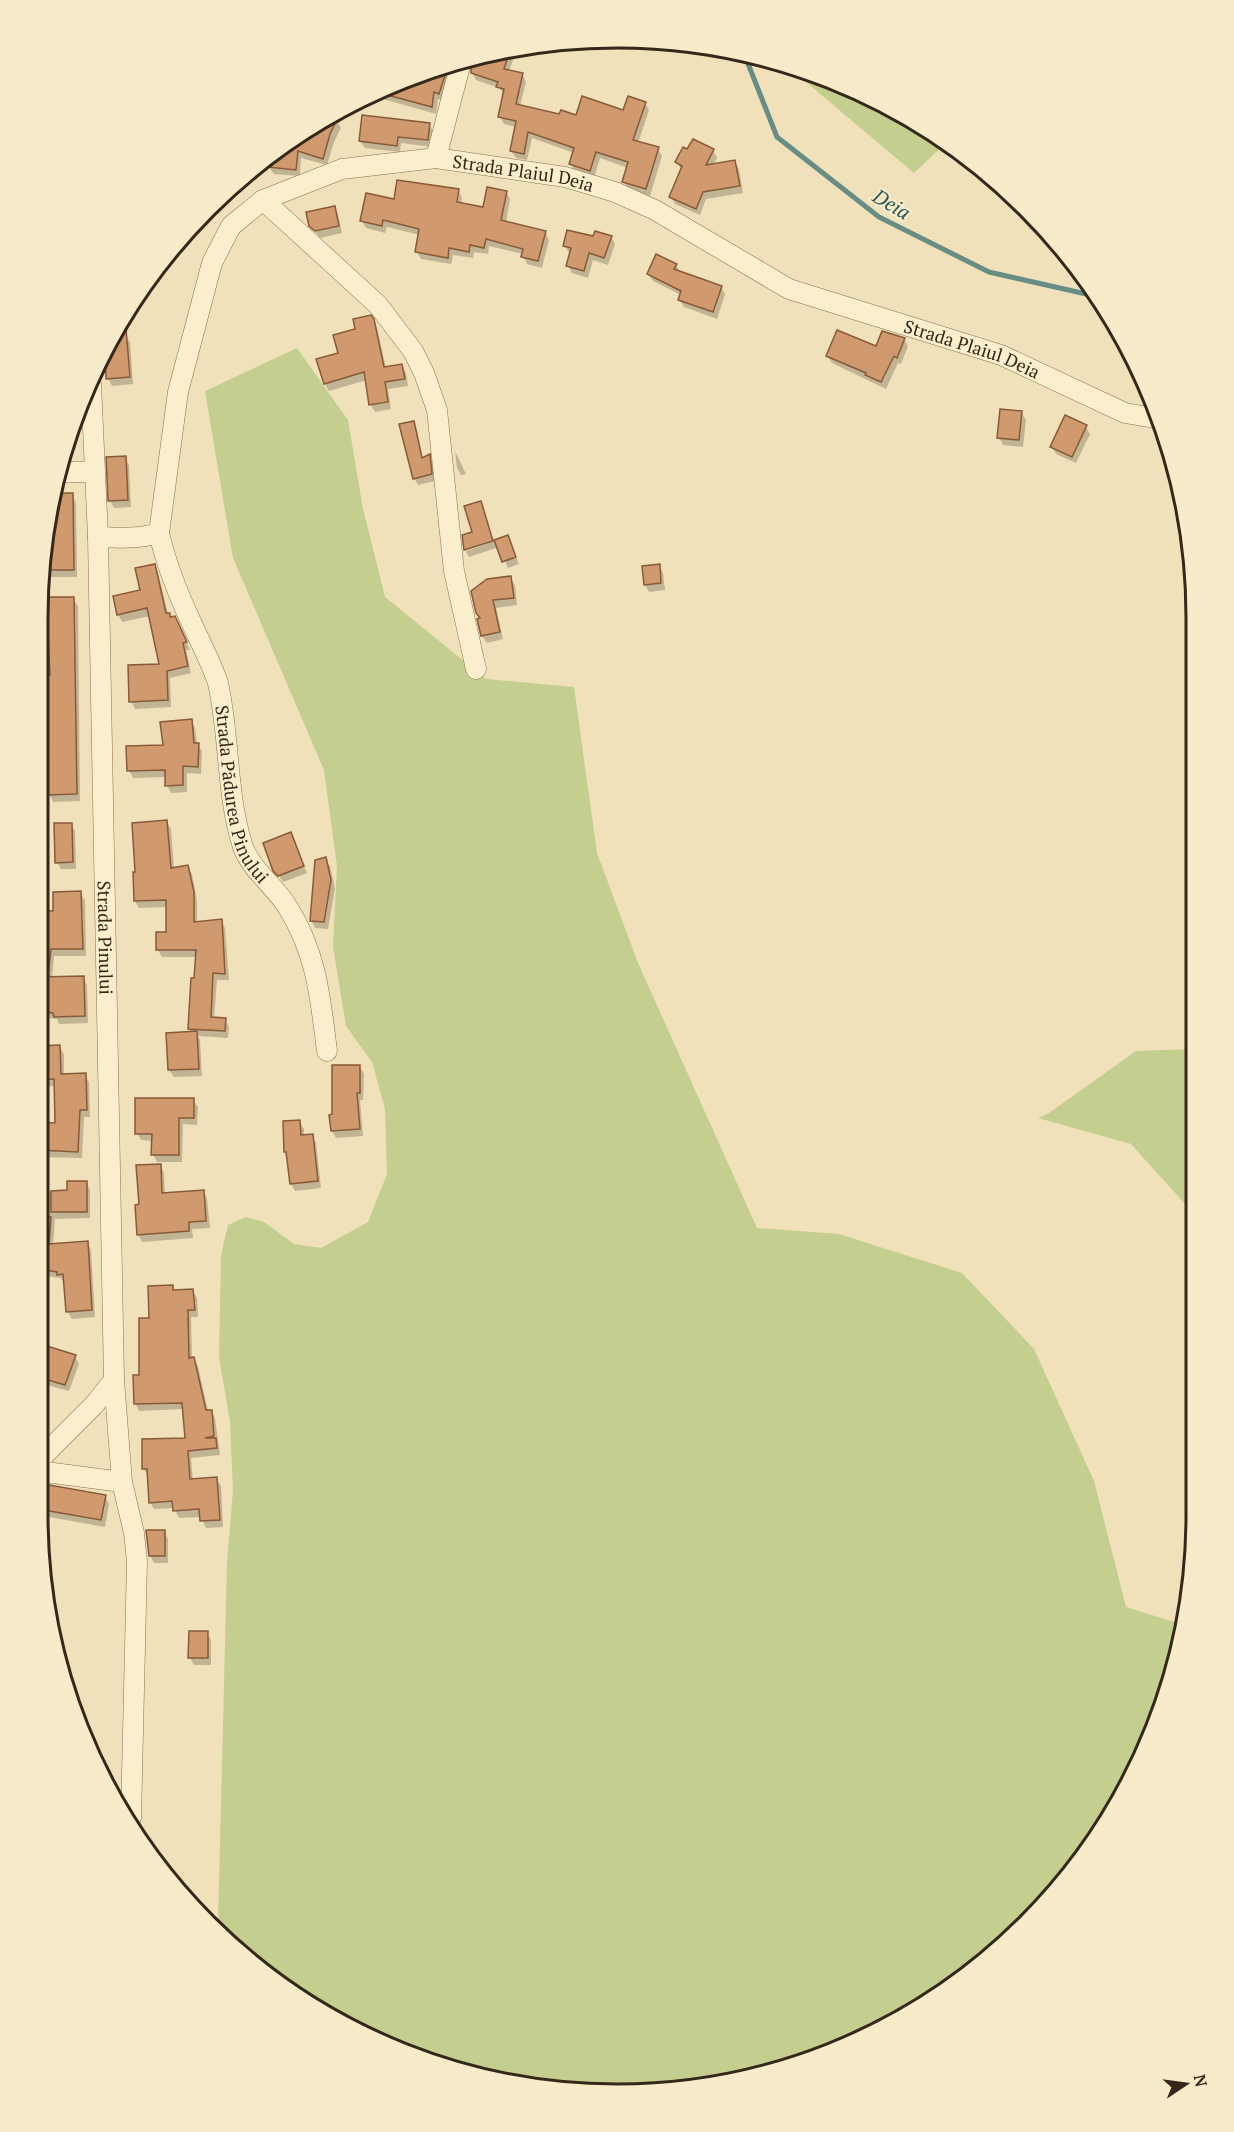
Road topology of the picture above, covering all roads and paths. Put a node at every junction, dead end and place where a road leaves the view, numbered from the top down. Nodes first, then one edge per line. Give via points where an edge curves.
1 (459, 70) edge
2 (436, 158) junction
3 (263, 200) junction
4 (91, 398) edge
5 (1150, 417) edge
6 (67, 472) edge
7 (94, 472) junction
8 (159, 532) junction
9 (98, 537) junction
10 (476, 669) dead end
11 (327, 1051) dead end
12 (114, 1380) junction
13 (48, 1451) edge
14 (48, 1472) edge
15 (122, 1482) junction
16 (131, 1810) edge

1 - 2 street
2 - 3 street, Strada Plaiul Deia via 342,169
2 - 5 street, Strada Plaiul Deia via 565,177 615,192 655,210 789,289 1001,355 1125,412
3 - 8 street, Strada Plaiul Deia via 231,226 212,263 178,392
3 - 10 street via 378,305 413,351 424,373 437,410 454,571
4 - 7 street, Strada Pinului
6 - 7 street
7 - 9 street, Strada Pinului
8 - 9 street via 131,538
8 - 11 street, Strada Pădurea Pinului via 175,585 218,683 244,850 286,904 305,939 317,974
9 - 12 street, Strada Pinului
12 - 13 street
12 - 15 street, Strada Pinului
14 - 15 street
15 - 16 street, Strada Pinului via 137,1561

